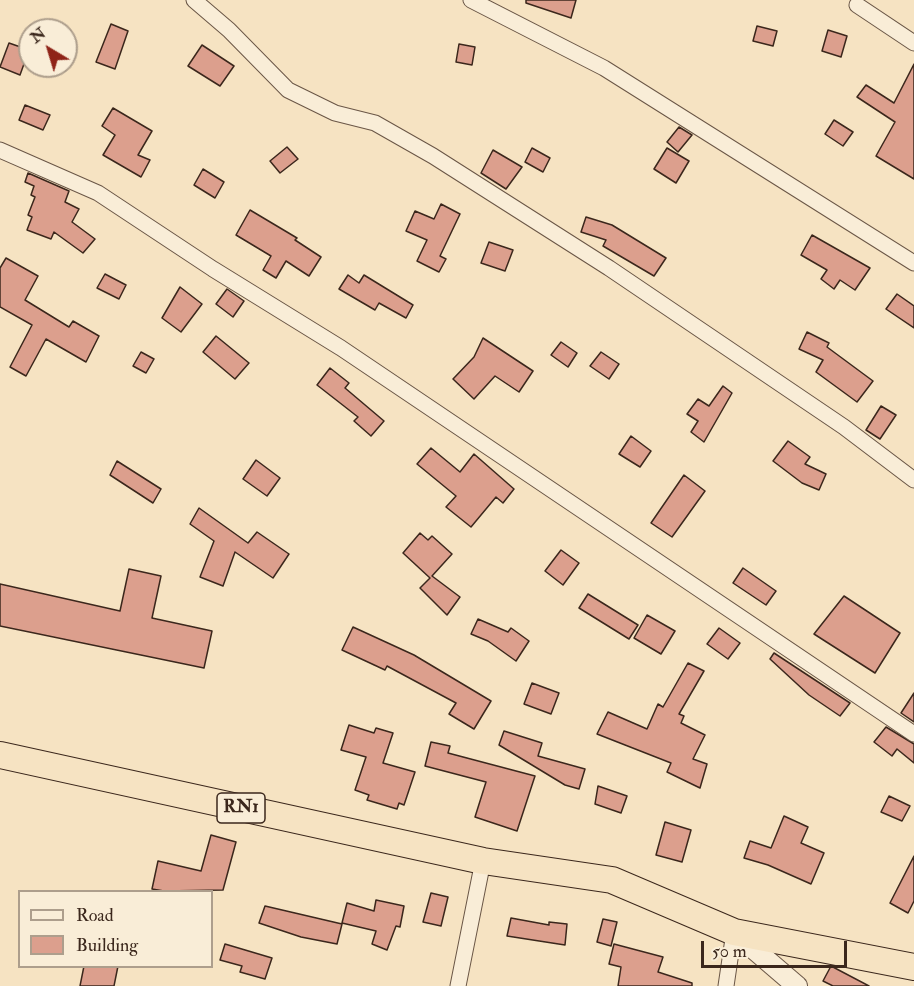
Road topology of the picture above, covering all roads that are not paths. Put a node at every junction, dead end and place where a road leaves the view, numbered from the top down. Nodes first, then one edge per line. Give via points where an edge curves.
1 (194, 0) edge
2 (471, 0) edge
3 (857, 5) dead end
4 (914, 43) edge
5 (0, 150) edge
6 (914, 263) edge
7 (914, 480) edge
8 (914, 734) edge
9 (0, 755) edge
10 (483, 861) junction
11 (734, 932) junction
12 (914, 967) edge
13 (458, 986) edge
14 (726, 986) edge
15 (797, 986) edge

1 - 7 street via 288,90 335,113 375,123 433,156 776,380
2 - 6 street via 604,68
3 - 4 street
5 - 8 street via 98,193 342,348
9 - 10 highway, RN1
10 - 11 highway, RN1 via 612,880
10 - 13 street
11 - 12 highway, RN1
11 - 14 street
11 - 15 street

